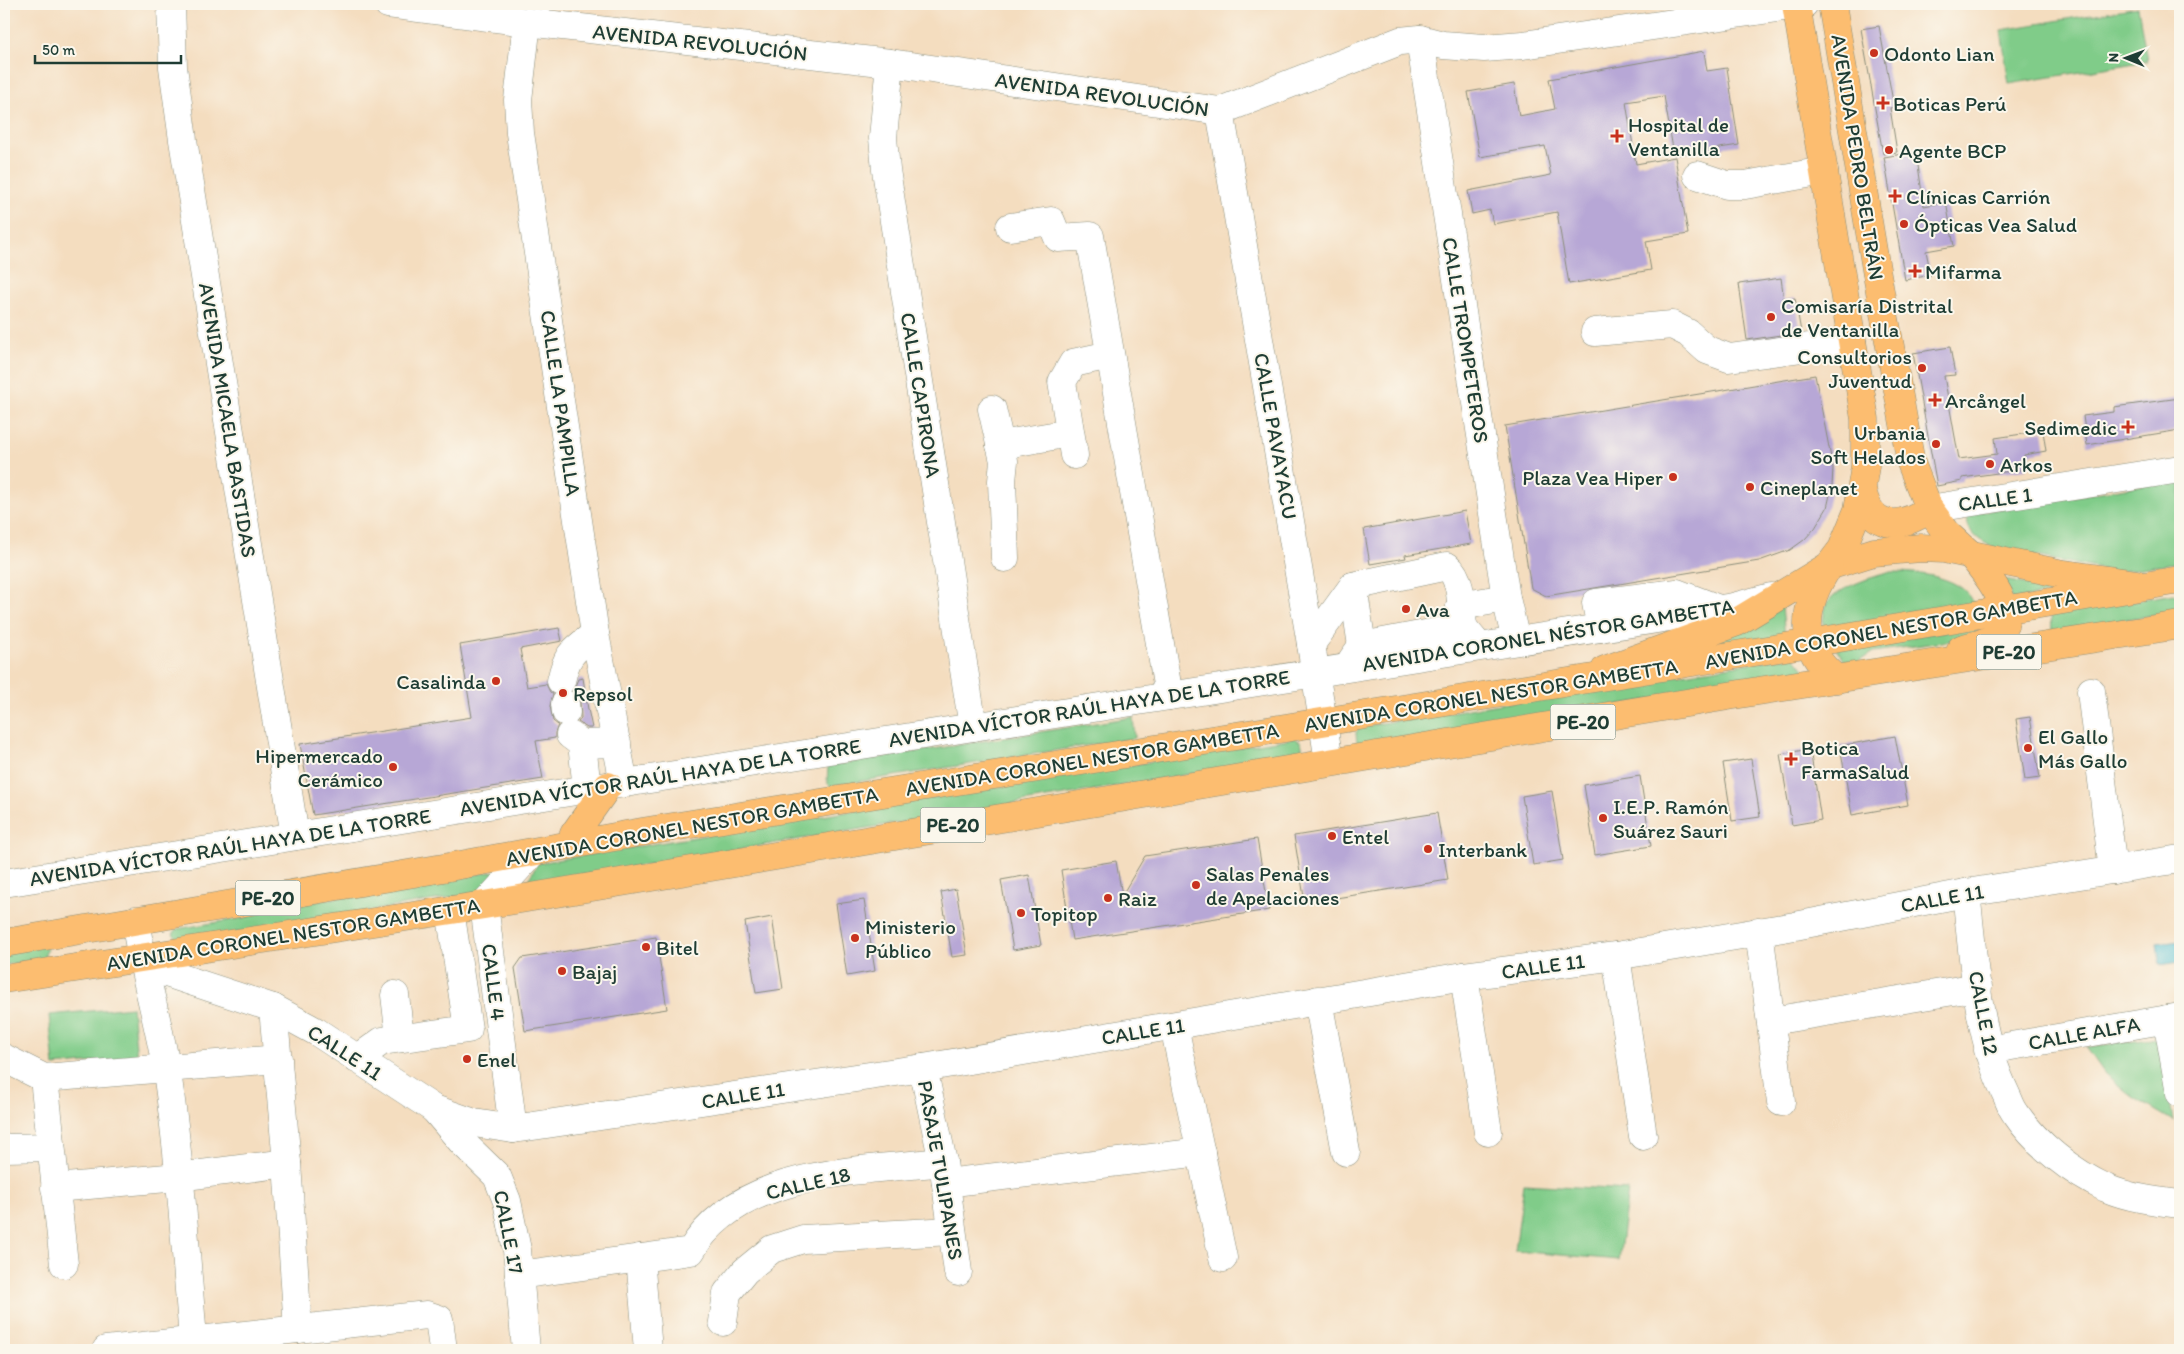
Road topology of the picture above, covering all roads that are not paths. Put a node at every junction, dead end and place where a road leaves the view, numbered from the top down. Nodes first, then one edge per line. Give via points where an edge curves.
1 (171, 4) edge
2 (388, 4) edge
3 (1799, 4) edge
4 (1832, 4) edge
5 (527, 22) junction
6 (1420, 39) junction
7 (890, 63) junction
8 (1220, 111) junction
9 (1824, 171) junction
10 (1697, 175) dead end
11 (1010, 227) dead end
12 (1595, 332) dead end
13 (1852, 342) junction
14 (1110, 355) junction
15 (992, 409) dead end
16 (1000, 444) junction
17 (2180, 469) edge
18 (1862, 489) junction
19 (1929, 509) junction
20 (1971, 555) junction
21 (1005, 558) dead end
22 (1829, 566) junction
23 (2180, 580) edge
24 (2150, 585) junction
25 (1353, 586) junction
26 (1780, 594) junction
27 (1506, 598) junction
28 (2006, 610) junction
29 (2180, 625) edge
30 (1468, 627) junction
31 (595, 634) junction
32 (1516, 641) junction
33 (1311, 644) junction
34 (1810, 644) junction
35 (1362, 646) junction
36 (1346, 668) junction
37 (1316, 672) junction
38 (1870, 674) junction
39 (1837, 679) junction
40 (1578, 681) junction
41 (2091, 691) dead end
42 (1169, 696) junction
43 (569, 715) junction
44 (1324, 722) junction
45 (973, 727) junction
46 (617, 742) junction
47 (1329, 762) junction
48 (607, 786) junction
49 (295, 836) junction
50 (570, 845) junction
51 (532, 853) junction
52 (2180, 859) edge
53 (2113, 870) junction
54 (4, 883) edge
55 (1966, 893) junction
56 (484, 905) junction
57 (450, 910) junction
58 (172, 914) junction
59 (135, 920) junction
60 (1759, 931) junction
61 (66, 932) junction
62 (4, 943) edge
63 (175, 953) junction
64 (1616, 956) junction
65 (141, 959) junction
66 (73, 968) junction
67 (1464, 976) junction
68 (4, 979) edge
69 (1978, 987) junction
70 (395, 995) dead end
71 (1318, 1000) junction
72 (273, 1008) junction
73 (2174, 1018) edge
74 (1771, 1021) junction
75 (1174, 1026) junction
76 (400, 1038) junction
77 (1988, 1050) junction
78 (4, 1058) edge
79 (278, 1059) junction
80 (357, 1059) junction
81 (166, 1067) junction
82 (923, 1068) junction
83 (44, 1078) junction
84 (2180, 1094) edge
85 (1781, 1102) dead end
86 (434, 1109) junction
87 (513, 1129) junction
88 (1488, 1132) dead end
89 (1643, 1136) dead end
90 (51, 1147) junction
91 (4, 1148) edge
92 (1201, 1152) junction
93 (1346, 1152) dead end
94 (287, 1163) junction
95 (944, 1173) junction
96 (178, 1177) junction
97 (55, 1188) junction
98 (2180, 1204) edge
99 (952, 1230) junction
100 (640, 1258) junction
101 (1223, 1258) dead end
102 (64, 1264) dead end
103 (958, 1272) dead end
104 (518, 1276) junction
105 (723, 1322) dead end
106 (298, 1329) junction
107 (194, 1345) edge
108 (106, 1350) edge
109 (443, 1350) edge
110 (526, 1350) edge
111 (648, 1350) edge

1 - 49 street, AVENIDA MICAELA BASTIDAS via 173,67
2 - 5 street, AVENIDA REVOLUCIÓN
3 - 6 street, AVENIDA REVOLUCIÓN via 1523,45 1484,48 1443,45
3 - 9 main road, AVENIDA PEDRO BELTRÁN
4 - 19 main road, AVENIDA PEDRO BELTRÁN via 1905,434 1911,463
5 - 7 street, AVENIDA REVOLUCIÓN
5 - 31 street, CALLE LA PAMPILLA via 518,100 520,133
6 - 8 street, AVENIDA REVOLUCIÓN via 1400,41
6 - 27 street, CALLE TROMPETEROS
7 - 8 street, AVENIDA REVOLUCIÓN
7 - 45 street, CALLE CAPIRONA via 883,138 886,170
8 - 33 street, CALLE PAVAYACU
9 - 10 street via 1745,185 1727,185
9 - 13 main road, AVENIDA PEDRO BELTRÁN
11 - 14 street via 1051,221 1058,238 1090,236
12 - 13 street via 1672,325 1688,333 1707,350 1729,358
13 - 18 main road, AVENIDA PEDRO BELTRÁN via 1865,419
14 - 16 street via 1073,363 1062,382 1072,444
14 - 42 street
15 - 16 street
16 - 21 street via 1004,461
17 - 19 street, CALLE 1
18 - 19 main road via 1864,502 1871,512 1894,524 1906,523
18 - 22 main road, AVENIDA PEDRO BELTRÁN via 1851,530
19 - 20 main road, AVENIDA PEDRO BELTRÁN via 1947,533
20 - 22 main road via 1944,550 1897,549 1874,552
20 - 24 main road via 2058,573
20 - 28 main road, AVENIDA PEDRO BELTRÁN via 1991,581
22 - 26 main road, AVENIDA PEDRO BELTRÁN
22 - 34 main road via 1818,582 1811,602
23 - 24 main road, AVENIDA CORONEL NESTOR GAMBETTA / PE-20
24 - 28 main road, AVENIDA CORONEL NESTOR GAMBETTA / PE-20
25 - 30 street via 1447,566 1455,572
25 - 33 street
25 - 35 street
26 - 32 street, AVENIDA CORONEL NÉSTOR GAMBETTA via 1721,609 1599,615
26 - 40 main road, AVENIDA PEDRO BELTRÁN via 1737,622
27 - 30 street
27 - 32 street, CALLE TROMPETEROS
28 - 34 main road, AVENIDA CORONEL NESTOR GAMBETTA / PE-20
28 - 38 main road via 2005,622 1988,641
29 - 38 main road, AVENIDA CORONEL NESTOR GAMBETTA / PE-20
30 - 32 street, AVENIDA CORONEL NÉSTOR GAMBETTA
30 - 35 street
30 - 36 street, AVENIDA CORONEL NÉSTOR GAMBETTA
31 - 43 street via 572,651 565,662
31 - 46 street, CALLE LA PAMPILLA
33 - 37 street, CALLE PAVAYACU
34 - 39 main road via 1825,670
34 - 40 main road, AVENIDA CORONEL NESTOR GAMBETTA / PE-20
35 - 36 street
36 - 37 street, AVENIDA CORONEL NÉSTOR GAMBETTA
37 - 42 street, AVENIDA VÍCTOR RAÚL HAYA DE LA TORRE
37 - 44 street, CALLE PAVAYACU
38 - 39 main road, AVENIDA CORONEL NESTOR GAMBETTA / PE-20
39 - 47 main road, AVENIDA CORONEL NESTOR GAMBETTA / PE-20
40 - 44 main road, AVENIDA CORONEL NESTOR GAMBETTA / PE-20
41 - 53 street
42 - 45 street, AVENIDA VÍCTOR RAÚL HAYA DE LA TORRE
43 - 46 street
43 - 48 street
44 - 47 street, CALLE PAVAYACU
44 - 50 main road, AVENIDA CORONEL NESTOR GAMBETTA / PE-20
45 - 48 street, AVENIDA VÍCTOR RAÚL HAYA DE LA TORRE
46 - 48 street, CALLE LA PAMPILLA
47 - 56 main road, AVENIDA CORONEL NESTOR GAMBETTA / PE-20
48 - 49 street, AVENIDA VÍCTOR RAÚL HAYA DE LA TORRE
48 - 50 main road
49 - 54 street, AVENIDA VÍCTOR RAÚL HAYA DE LA TORRE
50 - 51 main road, AVENIDA CORONEL NESTOR GAMBETTA / PE-20
51 - 56 street
51 - 58 main road, AVENIDA CORONEL NESTOR GAMBETTA / PE-20
52 - 53 street, CALLE 11
53 - 55 street, CALLE 11
55 - 60 street, CALLE 11
55 - 69 street, CALLE 12
56 - 57 main road, AVENIDA CORONEL NESTOR GAMBETTA / PE-20
56 - 87 street, CALLE 4
57 - 63 main road, AVENIDA CORONEL NESTOR GAMBETTA / PE-20
57 - 76 street via 468,1029
58 - 59 main road, AVENIDA CORONEL NESTOR GAMBETTA / PE-20
58 - 63 main road via 166,930
59 - 61 main road, AVENIDA CORONEL NESTOR GAMBETTA / PE-20
59 - 65 street
60 - 64 street, CALLE 11
60 - 74 street
61 - 62 main road, AVENIDA CORONEL NESTOR GAMBETTA / PE-20
61 - 66 main road via 72,936 78,949
63 - 65 main road, AVENIDA CORONEL NESTOR GAMBETTA / PE-20
64 - 67 street, CALLE 11
64 - 89 street
65 - 66 main road, AVENIDA CORONEL NESTOR GAMBETTA / PE-20
65 - 72 street, CALLE 11 via 160,971
65 - 81 street
66 - 68 main road, AVENIDA CORONEL NESTOR GAMBETTA / PE-20
67 - 71 street, CALLE 11
67 - 88 street
69 - 74 street
69 - 77 street, CALLE 12
70 - 76 street
71 - 75 street, CALLE 11
71 - 93 street
72 - 79 street
72 - 80 street, CALLE 11
73 - 77 street, CALLE ALFA
73 - 84 street
74 - 85 street
75 - 82 street, CALLE 11
75 - 92 street
76 - 80 street via 382,1041
77 - 98 street, CALLE 12 via 2015,1114 2050,1152 2107,1189
78 - 83 street
79 - 81 street
79 - 94 street
80 - 86 street, CALLE 11
81 - 83 street
81 - 96 street
82 - 87 street, CALLE 11
82 - 95 street, PASAJE TULIPANES
83 - 90 street
86 - 87 street, CALLE 11 via 474,1123
86 - 104 street, CALLE 17 via 497,1176 507,1201 517,1250
90 - 91 street
90 - 97 street
92 - 95 street, CALLE 18
92 - 101 street
94 - 96 street
94 - 106 street
95 - 99 street, PASAJE TULIPANES
95 - 100 street, CALLE 18 via 846,1172 786,1184 734,1206 710,1226 691,1251
96 - 97 street
96 - 107 street
97 - 102 street
99 - 103 street, PASAJE TULIPANES
99 - 105 street via 803,1239 772,1249 745,1272 728,1293
100 - 104 street, CALLE 18
100 - 111 street
104 - 110 street, CALLE 17
106 - 107 street
106 - 109 street via 427,1315 439,1319
107 - 108 street

